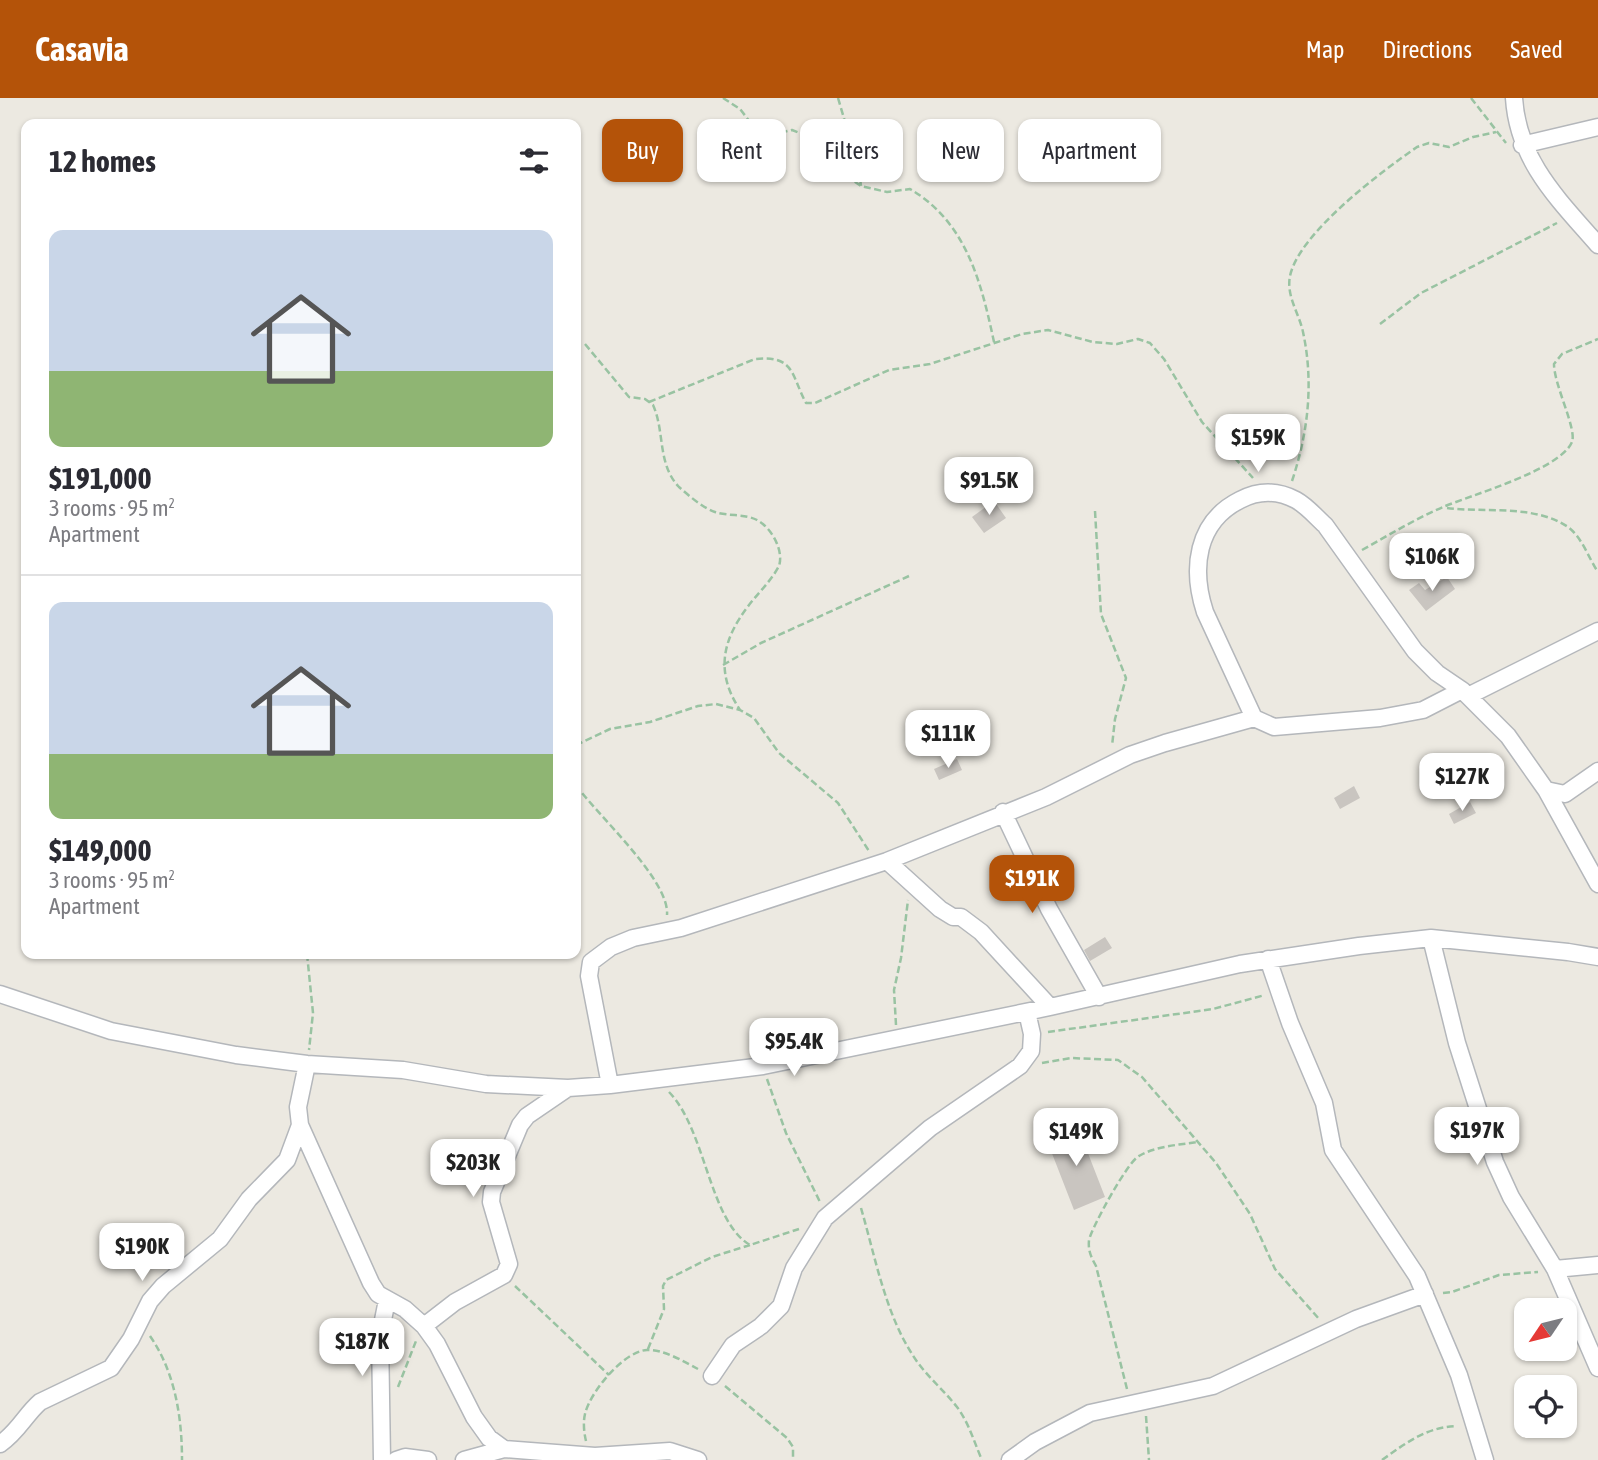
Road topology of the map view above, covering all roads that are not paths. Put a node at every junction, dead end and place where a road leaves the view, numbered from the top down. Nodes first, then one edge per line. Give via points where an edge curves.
1 (1514, 98) edge
2 (1598, 127) edge
3 (1522, 145) junction
4 (1598, 245) edge
5 (1598, 631) edge
6 (1465, 693) junction
7 (1254, 718) junction
8 (1598, 771) edge
9 (1546, 790) junction
10 (1003, 812) junction
11 (887, 861) junction
12 (1598, 884) edge
13 (1431, 938) junction
14 (1598, 957) edge
15 (1268, 959) junction
16 (0, 994) edge
17 (1099, 997) junction
18 (1051, 1007) junction
19 (1027, 1012) junction
20 (307, 1064) junction
21 (610, 1085) junction
22 (568, 1088) junction
23 (300, 1125) junction
24 (1598, 1265) edge
25 (1555, 1269) junction
26 (1425, 1294) junction
27 (387, 1300) junction
28 (424, 1326) junction
29 (1598, 1368) edge
30 (712, 1376) road end
31 (0, 1444) edge
32 (504, 1449) junction
33 (596, 1458) edge
34 (382, 1460) edge
35 (396, 1460) edge
36 (428, 1460) edge
37 (464, 1460) edge
38 (698, 1460) edge
39 (1010, 1460) edge
40 (1485, 1460) edge

1 - 3 street
2 - 3 street
3 - 4 street
5 - 6 street
6 - 7 street via 1423,710 1380,718 1274,727
6 - 7 street via 1415,650 1325,525 1286,496 1255,492 1225,507 1210,522 1199,565 1199,594 1205,612
6 - 9 street via 1508,736
7 - 10 street via 1165,743
8 - 9 street via 1565,794
9 - 12 street
10 - 11 street
10 - 17 street via 1049,909
11 - 18 street via 940,909 981,932
11 - 21 street via 665,932 633,938 591,962 589,976
13 - 14 street
13 - 15 street
13 - 25 street via 1457,1043 1495,1162
15 - 17 street
15 - 26 street via 1324,1103 1332,1150
16 - 20 street via 111,1031
17 - 18 street
18 - 19 street
19 - 21 street via 763,1066
19 - 30 street via 1031,1051 1020,1066 930,1128 856,1191 822,1213 780,1306 733,1345
20 - 22 street via 403,1070 486,1084
20 - 23 street via 298,1107
21 - 22 street
22 - 28 street via 520,1125 492,1192 509,1264 504,1275 454,1301
23 - 27 street via 371,1283
23 - 31 street via 287,1160 249,1199 220,1239 150,1301 111,1368 40,1402
24 - 25 street
25 - 29 street
26 - 39 street via 1326,1332 1235,1378 1190,1393 1090,1413
26 - 40 street via 1460,1375
27 - 28 street
27 - 34 street via 380,1335
28 - 32 street via 438,1344 474,1417
32 - 33 street
32 - 37 street
33 - 38 street via 670,1451
35 - 36 street

